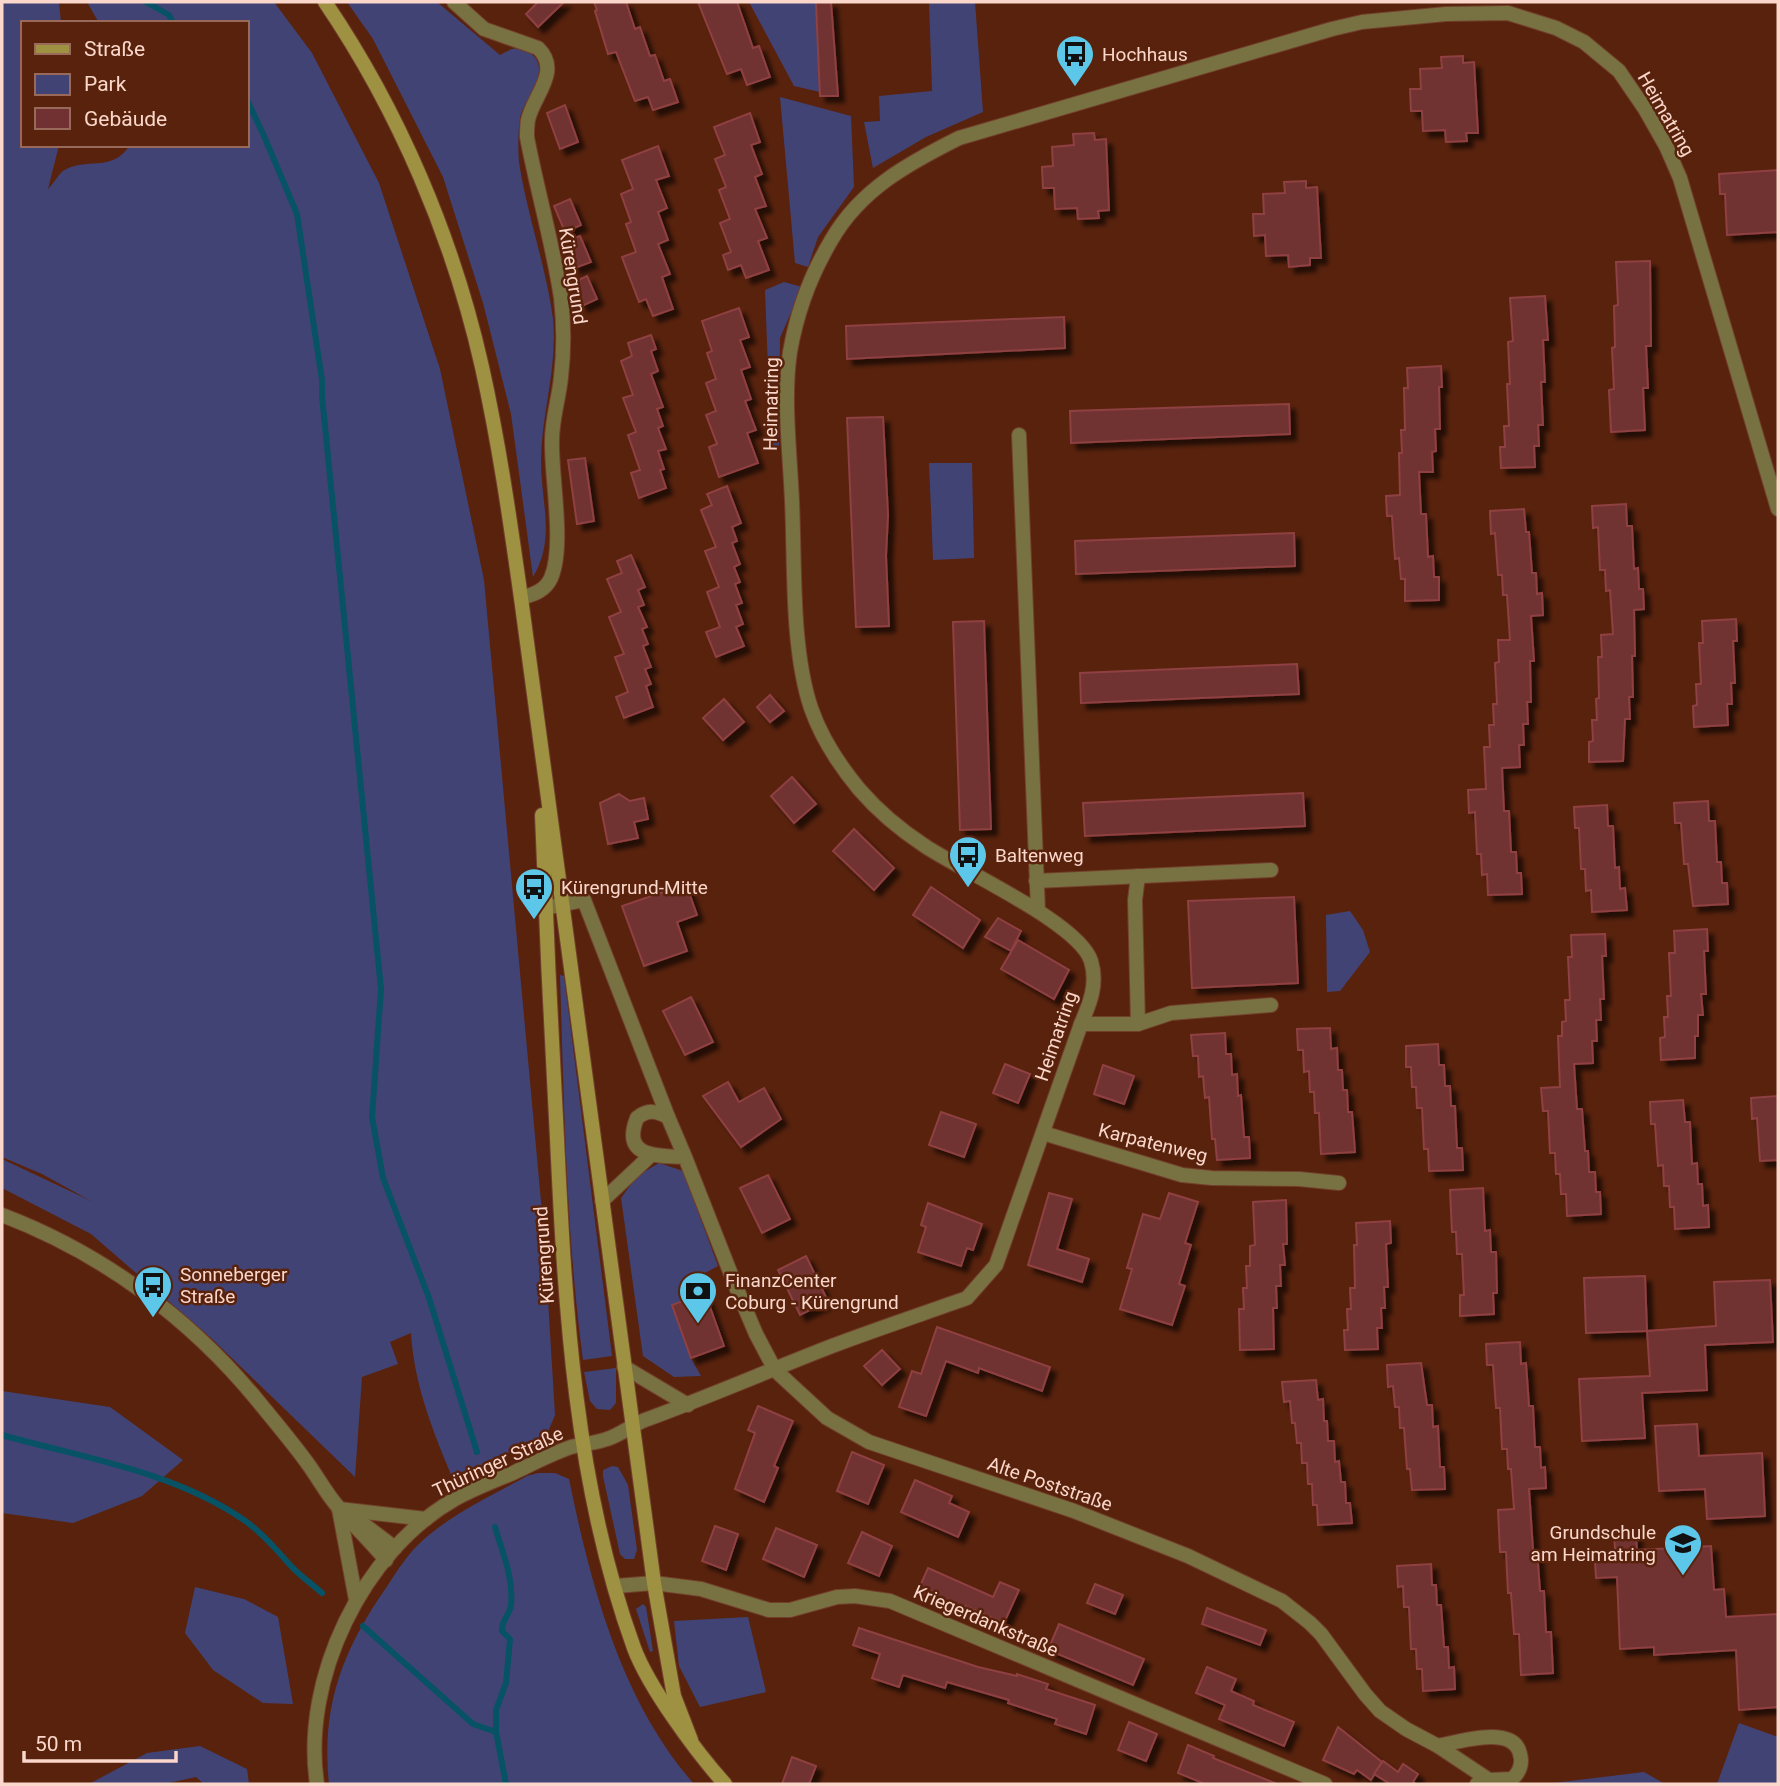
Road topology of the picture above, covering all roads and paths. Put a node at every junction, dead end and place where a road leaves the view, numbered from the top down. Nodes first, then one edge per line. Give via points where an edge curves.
1 (325, 2) edge
2 (454, 2) edge
3 (1019, 435) dead end
4 (1778, 509) edge
5 (521, 598) junction
6 (540, 744) junction
7 (1271, 870) dead end
8 (1138, 876) junction
9 (1036, 881) junction
10 (564, 904) junction
11 (546, 908) junction
12 (1038, 911) junction
13 (1271, 1005) dead end
14 (1081, 1024) junction
15 (1138, 1024) junction
16 (668, 1117) junction
17 (1043, 1133) junction
18 (650, 1156) junction
19 (685, 1157) junction
20 (1339, 1183) dead end
21 (602, 1201) junction
22 (2, 1215) edge
23 (624, 1367) junction
24 (775, 1370) junction
25 (688, 1405) junction
26 (632, 1425) junction
27 (583, 1444) junction
28 (339, 1508) junction
29 (426, 1519) junction
30 (390, 1554) junction
31 (654, 1583) junction
32 (616, 1586) junction
33 (356, 1600) junction
34 (691, 1740) junction
35 (1438, 1746) junction
36 (1483, 1782) edge
37 (317, 1784) edge
38 (725, 1784) edge
39 (1325, 1784) edge

1 - 5 main road, Kürengrund via 383,98 432,203 453,263 487,390
2 - 5 street, Kürengrund via 484,29 538,48 547,63 545,82 528,119 527,136 564,325 552,437 557,513 551,578 543,589
3 - 9 street
4 - 12 street, Heimatring via 1692,213 1666,146 1619,71 1584,42 1556,28 1501,12 1362,22 959,138 914,161 860,201 833,237 808,284 790,353 791,470 804,682 812,711 831,748 868,798 924,846
5 - 6 main road, Kürengrund
6 - 10 main road, Kürengrund
6 - 11 main road, Kürengrund
7 - 8 street
8 - 9 street
8 - 15 street
9 - 12 street
10 - 11 street
10 - 16 street, Alte Poststraße via 584,900
10 - 21 main road, Kürengrund
11 - 27 main road, Kürengrund via 566,1301
12 - 14 street, Heimatring via 1067,930 1091,962 1093,997
13 - 15 street via 1171,1013
14 - 15 street
14 - 17 street, Heimatring
16 - 18 street via 650,1111 637,1118 634,1138
16 - 19 street, Alte Poststraße
17 - 20 street, Karpatenweg via 1182,1175
17 - 24 street, Heimatring via 996,1265 967,1298
18 - 19 street
18 - 21 street
19 - 24 street, Alte Poststraße
21 - 23 main road, Kürengrund
22 - 28 street via 86,1253 182,1323 256,1399
23 - 25 street
23 - 26 main road, Kürengrund
24 - 25 street, Heimatring
24 - 35 street, Alte Poststraße via 827,1418 869,1443 1074,1511 1188,1556 1282,1601 1321,1634 1380,1711
25 - 26 street, Heimatring
26 - 27 street, Thüringer Straße via 606,1429
26 - 31 main road, Kürengrund
27 - 29 street, Thüringer Straße via 455,1499
27 - 32 main road, Kürengrund
28 - 29 street
28 - 30 street
28 - 33 street
29 - 30 street, Thüringer Straße
30 - 33 street, Thüringer Straße
31 - 32 street, Kriegerdankstraße
31 - 34 main road, Kürengrund via 674,1696
31 - 39 street, Kriegerdankstraße via 701,1590 769,1610 790,1610 837,1597 890,1601
32 - 34 main road, Kürengrund via 635,1650
33 - 37 street, Thüringer Straße via 326,1673 318,1715
34 - 38 main road, Kürengrund
35 - 36 street, Alte Poststraße
35 - 36 street via 1493,1736 1517,1746 1520,1770 1512,1779

